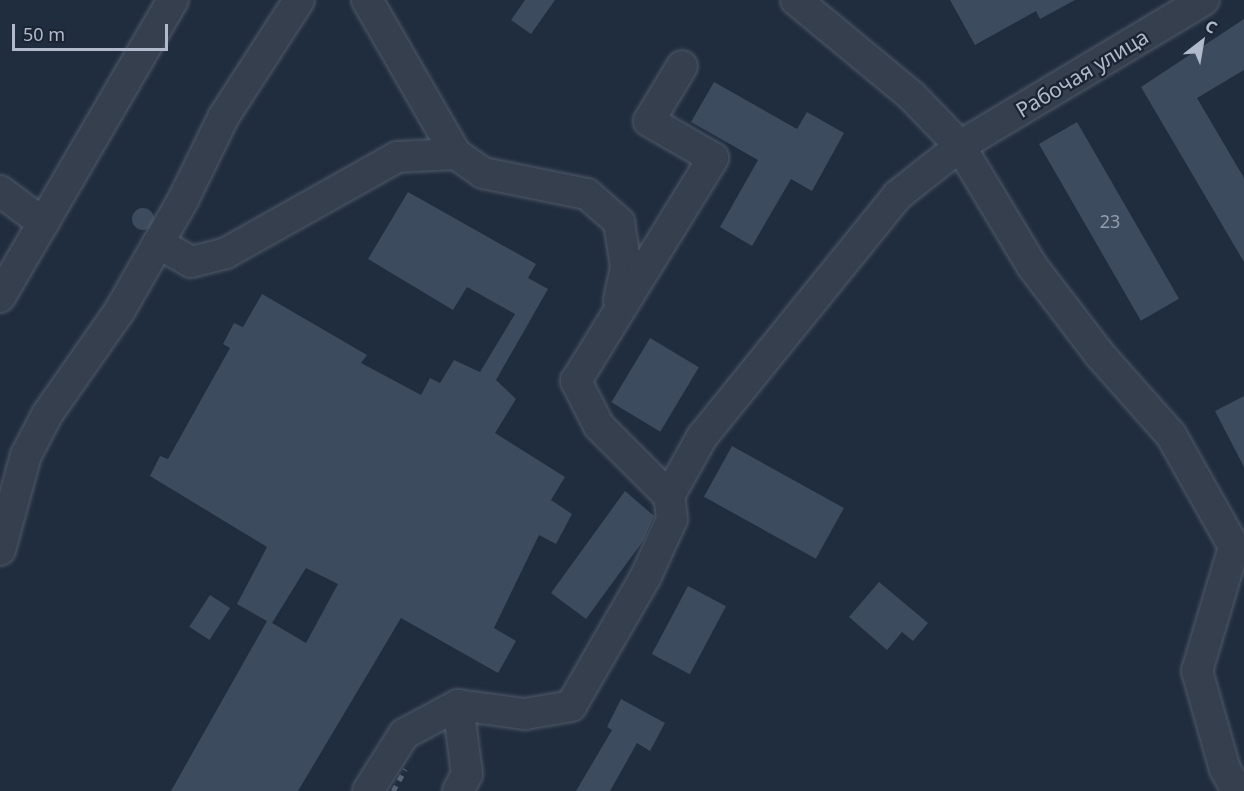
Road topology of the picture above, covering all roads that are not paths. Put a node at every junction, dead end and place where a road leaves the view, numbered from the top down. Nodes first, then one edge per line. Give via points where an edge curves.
1 (173, 0) edge
2 (299, 0) edge
3 (367, 0) edge
4 (796, 0) edge
5 (1204, 0) edge
6 (682, 66) dead end
7 (960, 146) junction
8 (456, 154) junction
9 (0, 191) edge
10 (43, 223) junction
11 (158, 243) junction
12 (0, 297) edge
13 (616, 315) junction
14 (669, 496) junction
15 (1239, 548) edge
16 (0, 549) edge
17 (458, 705) junction
18 (368, 791) edge
19 (458, 791) edge
20 (1237, 791) edge

1 - 10 street
2 - 11 street via 224,116
3 - 8 street
4 - 7 street via 911,95
5 - 7 street, Рабочая улица
6 - 13 street via 649,121 713,158
7 - 14 street, Рабочая улица via 898,195 790,322 702,437
7 - 15 street via 1032,266 1100,355 1170,435
8 - 11 street via 397,157 226,253 191,261
8 - 13 street via 483,173 587,194 619,222 627,267
9 - 10 street
10 - 12 street
11 - 16 street via 48,412 26,455
13 - 14 street via 576,381 599,426
14 - 17 street via 672,519 646,576 571,706 525,714
15 - 20 street via 1197,671 1225,769
17 - 18 street via 404,734
17 - 19 street via 466,774

